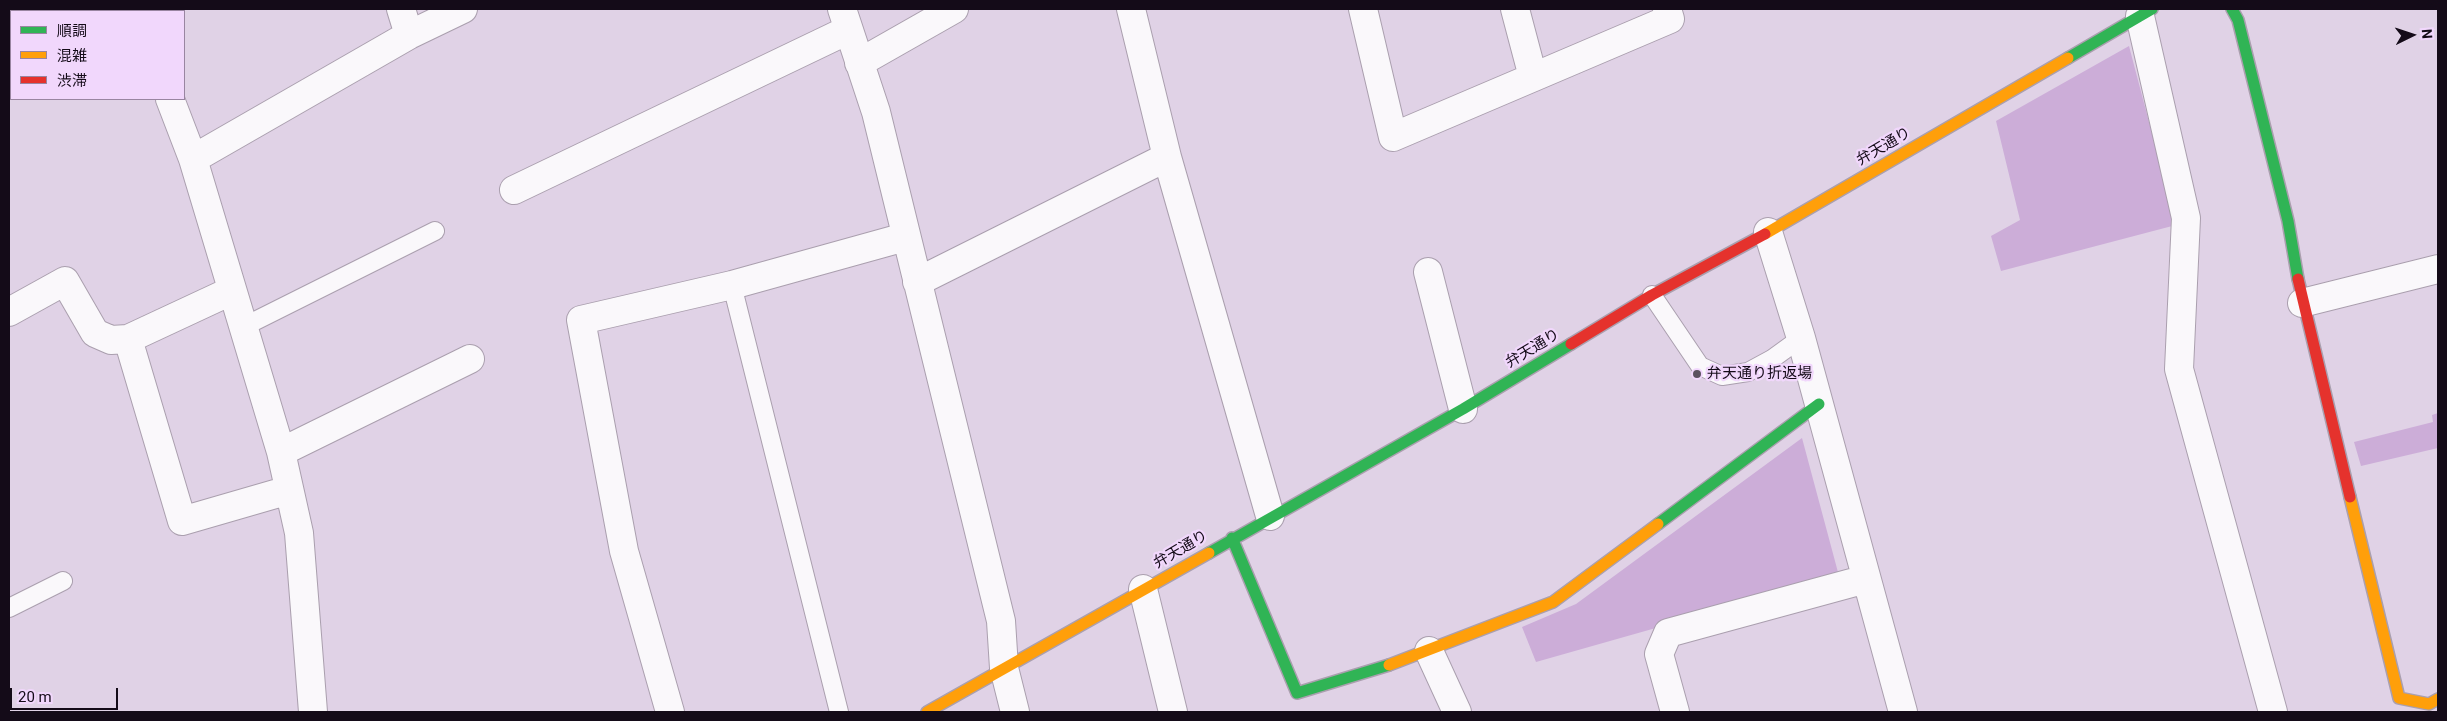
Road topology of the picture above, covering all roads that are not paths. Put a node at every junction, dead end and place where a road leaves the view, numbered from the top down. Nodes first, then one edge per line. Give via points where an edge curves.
1 (401, 9) edge
2 (462, 9) edge
3 (954, 9) edge
4 (1131, 9) edge
5 (1363, 9) edge
6 (1515, 9) edge
7 (1668, 9) edge
8 (2232, 9) edge
9 (2146, 12) edge
10 (845, 19) edge
11 (409, 35) junction
12 (859, 63) junction
13 (1533, 77) junction
14 (170, 100) edge
15 (1167, 156) junction
16 (193, 160) junction
17 (514, 190) dead end
18 (435, 231) dead end
19 (1768, 232) junction
20 (905, 236) junction
21 (2438, 269) edge
22 (1428, 272) dead end
23 (917, 282) junction
24 (732, 285) junction
25 (231, 290) junction
26 (1652, 295) junction
27 (2302, 303) junction
28 (9, 312) edge
29 (243, 327) junction
30 (1801, 338) junction
31 (128, 339) junction
32 (470, 359) dead end
33 (1818, 404) junction
34 (1463, 409) junction
35 (281, 452) junction
36 (289, 490) junction
37 (1270, 516) junction
38 (1232, 538) junction
39 (1866, 579) junction
40 (63, 581) dead end
41 (1143, 590) junction
42 (9, 608) edge
43 (1428, 651) junction
44 (1004, 668) junction
45 (2438, 699) edge
46 (313, 712) edge
47 (670, 712) edge
48 (839, 712) edge
49 (927, 712) edge
50 (1015, 712) edge
51 (1173, 712) edge
52 (1457, 712) edge
53 (1675, 712) edge
54 (1903, 712) edge
55 (2273, 712) edge

1 - 11 street
2 - 11 street
3 - 12 street
4 - 15 street
5 - 13 street via 1393,137
6 - 13 street
7 - 13 street via 1670,19
8 - 27 street via 2238,20 2288,221
9 - 19 street, 弁天通り
9 - 55 street via 2186,218 2179,369
10 - 12 street
10 - 17 street
11 - 16 street
12 - 20 street via 876,112
14 - 16 street
15 - 23 street
15 - 37 street
16 - 25 street
18 - 29 lane
19 - 26 street, 弁天通り
19 - 30 street
20 - 23 street
20 - 24 street
21 - 27 street
22 - 34 street
23 - 44 street via 1001,621
24 - 47 street via 581,320 624,551
24 - 48 lane
25 - 29 street
25 - 31 street
26 - 30 lane via 1700,366 1722,376 1748,372
26 - 34 street, 弁天通り
27 - 45 street via 2399,698 2428,704
28 - 31 street via 65,281 95,333 111,340
29 - 35 street
30 - 33 street
31 - 36 street via 182,522
32 - 35 street
33 - 39 street
33 - 43 street via 1553,602
34 - 37 street, 弁天通り
35 - 36 street
36 - 46 street via 299,533
37 - 38 street, 弁天通り
38 - 41 street, 弁天通り
38 - 43 street via 1297,693
39 - 53 street via 1668,633 1659,654
39 - 54 street
40 - 42 lane
41 - 44 street, 弁天通り
41 - 51 street
43 - 52 street
44 - 49 street, 弁天通り
44 - 50 street

